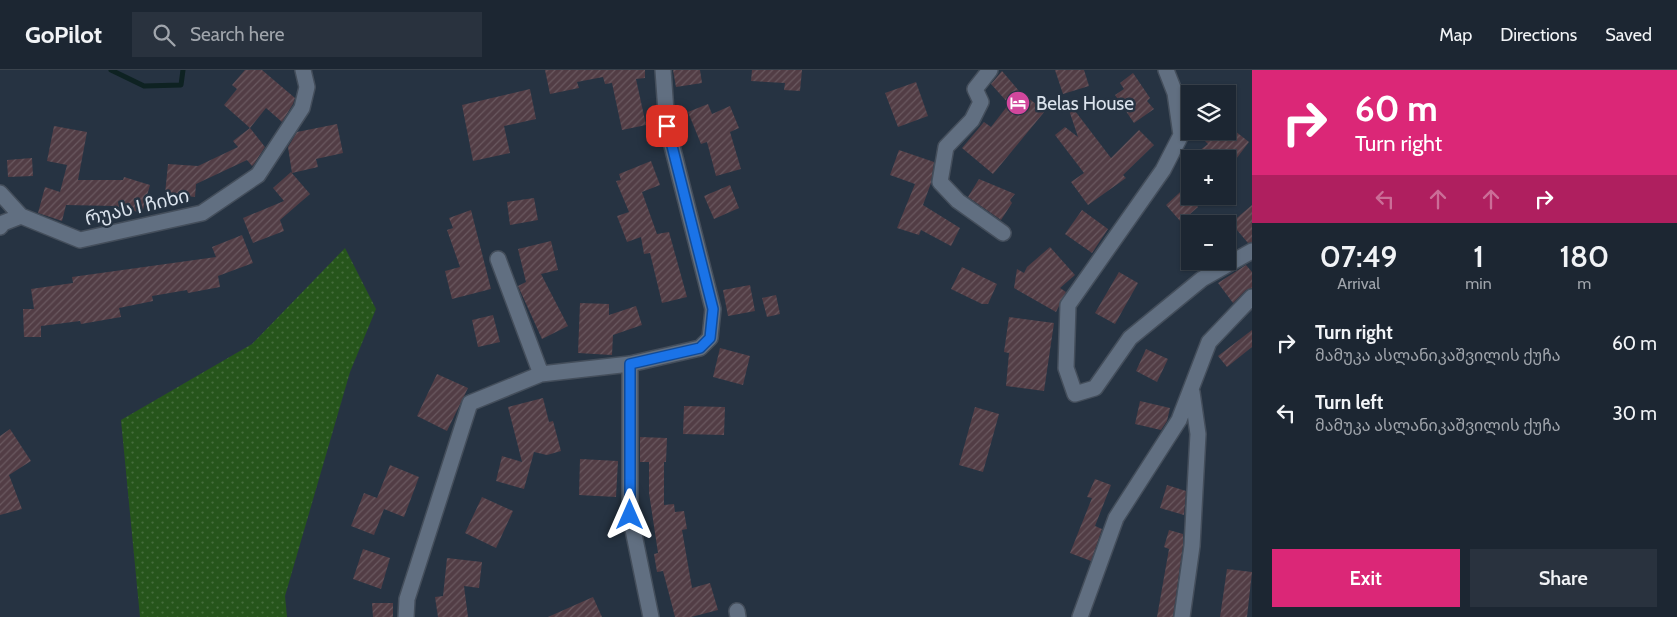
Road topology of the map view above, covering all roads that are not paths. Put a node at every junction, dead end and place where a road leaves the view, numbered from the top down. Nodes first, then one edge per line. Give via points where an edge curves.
1 (303, 70) edge
2 (663, 70) edge
3 (990, 70) edge
4 (1166, 70) edge
5 (0, 193) edge
6 (21, 216) junction
7 (0, 227) edge
8 (1003, 233) dead end
9 (1252, 251) edge
10 (498, 259) dead end
11 (1252, 297) edge
12 (630, 364) junction
13 (541, 374) junction
14 (1192, 391) junction
15 (406, 617) edge
16 (651, 617) edge
17 (1080, 617) edge
18 (1182, 617) edge

1 - 6 street, რუას I ჩიხი via 307,87 302,108 258,175 202,213 80,240
2 - 12 street via 667,126 713,309 710,338 700,348
3 - 8 street via 975,89 981,102 972,120 946,147 940,182 958,201
4 - 9 street via 1175,93 1181,135 1163,170 1068,305 1066,368 1075,394 1095,388 1130,338 1194,285
5 - 6 street, რუას I ჩიხი
6 - 7 street
10 - 13 street
11 - 14 street via 1210,342
12 - 13 street
12 - 16 street via 630,515
13 - 15 street via 470,403 408,599
14 - 17 street via 1179,420 1116,518
14 - 18 street via 1198,434 1192,546

